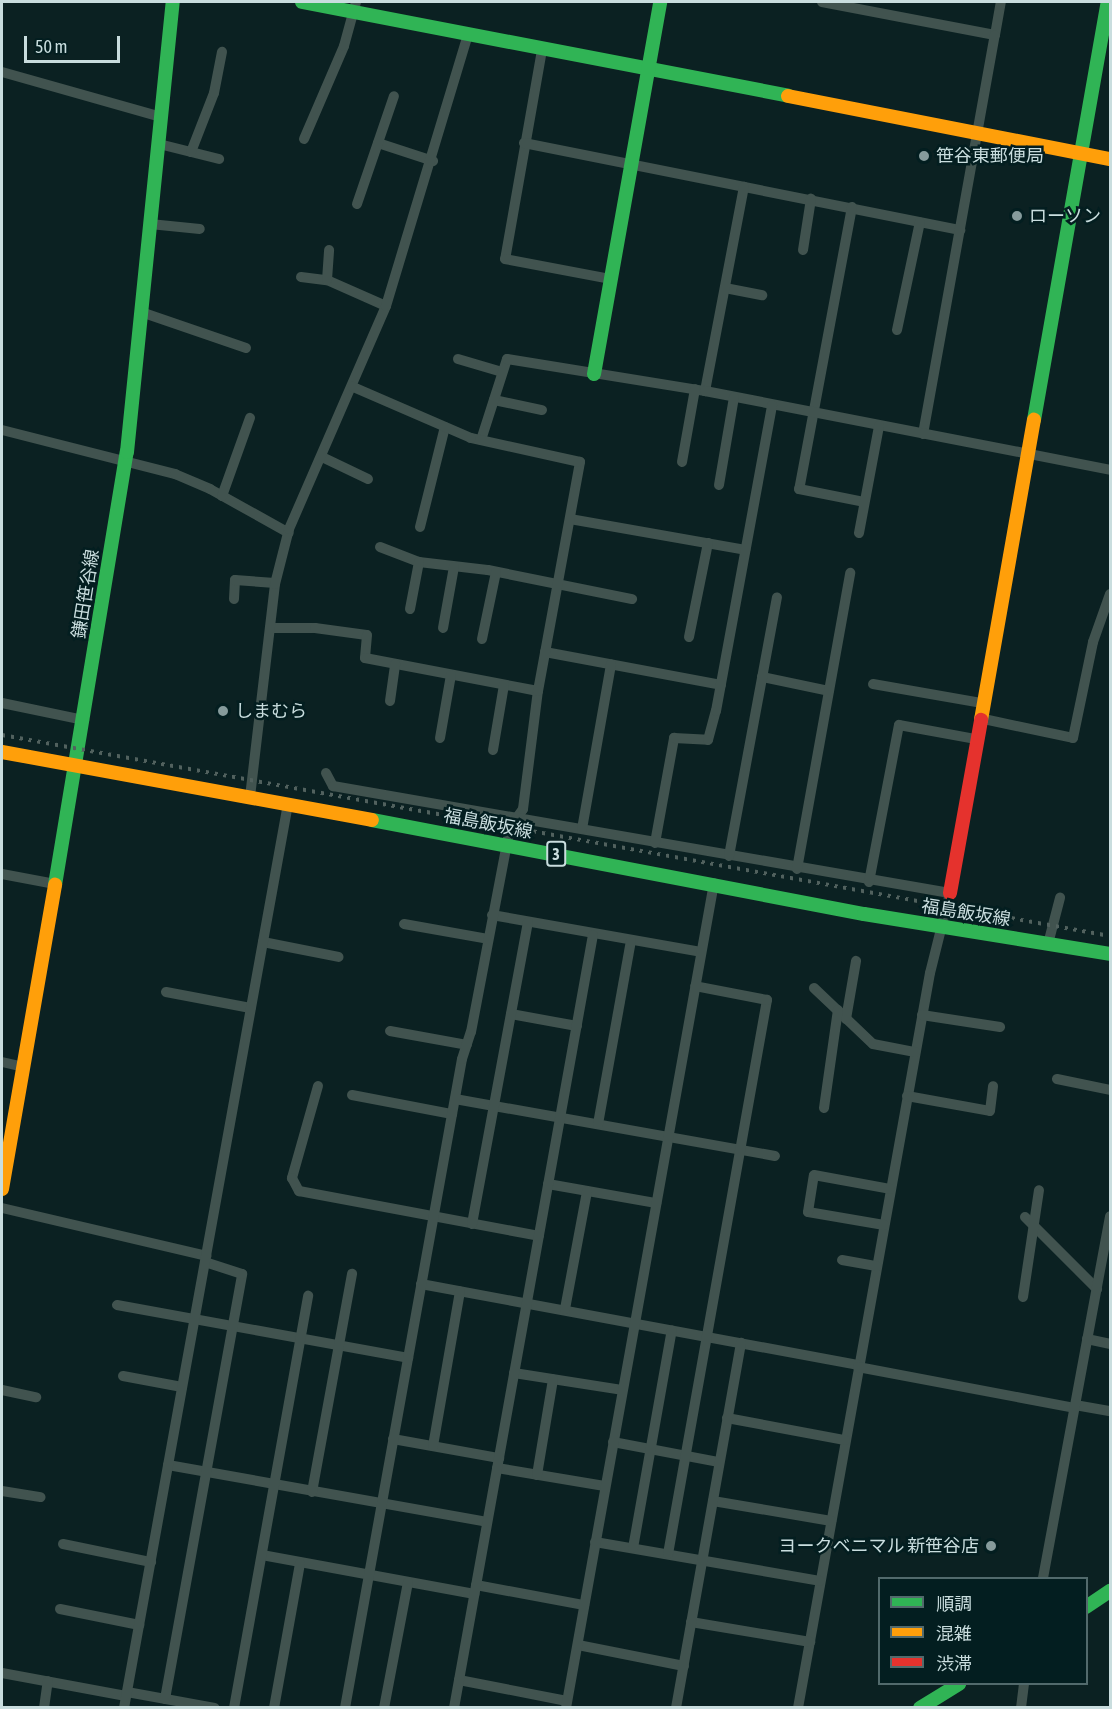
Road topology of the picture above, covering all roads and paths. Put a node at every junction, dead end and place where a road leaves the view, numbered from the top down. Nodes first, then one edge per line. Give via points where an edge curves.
1 (173, 2) edge
2 (302, 2) edge
3 (660, 2) edge
4 (822, 2) edge
5 (1001, 2) edge
6 (1108, 2) edge
7 (356, 7) edge
8 (468, 35) junction
9 (995, 35) junction
10 (542, 50) junction
11 (222, 52) dead end
12 (649, 69) junction
13 (2, 72) edge
14 (394, 96) dead end
15 (161, 117) junction
16 (980, 132) junction
17 (304, 139) dead end
18 (378, 143) junction
19 (524, 143) junction
20 (159, 144) junction
21 (191, 152) junction
22 (1079, 153) junction
23 (219, 159) dead end
24 (1110, 159) edge
25 (433, 161) junction
26 (630, 164) junction
27 (744, 186) junction
28 (811, 199) junction
29 (357, 204) dead end
30 (852, 207) junction
31 (920, 222) junction
32 (150, 224) junction
33 (200, 229) dead end
34 (960, 230) junction
35 (329, 250) dead end
36 (803, 250) dead end
37 (301, 277) dead end
38 (611, 279) junction
39 (327, 280) junction
40 (725, 288) junction
41 (762, 295) dead end
42 (386, 306) junction
43 (141, 312) junction
44 (897, 330) dead end
45 (246, 348) dead end
46 (458, 358) dead end
47 (502, 372) junction
48 (594, 374) junction
49 (353, 387) junction
50 (700, 390) junction
51 (734, 397) junction
52 (494, 400) junction
53 (772, 405) junction
54 (542, 410) dead end
55 (814, 414) junction
56 (250, 418) dead end
57 (879, 426) junction
58 (445, 427) junction
59 (2, 430) edge
60 (923, 435) junction
61 (481, 440) junction
62 (1027, 455) junction
63 (322, 457) junction
64 (126, 462) junction
65 (682, 462) dead end
66 (1110, 470) edge
67 (368, 479) dead end
68 (719, 485) dead end
69 (222, 496) junction
70 (864, 502) junction
71 (570, 519) junction
72 (420, 527) dead end
73 (289, 533) junction
74 (859, 533) dead end
75 (708, 543) junction
76 (380, 546) dead end
77 (746, 550) junction
78 (419, 561) junction
79 (454, 567) junction
80 (496, 572) junction
81 (850, 573) dead end
82 (275, 582) junction
83 (558, 585) junction
84 (1110, 594) edge
85 (777, 597) dead end
86 (234, 598) dead end
87 (632, 599) dead end
88 (410, 609) dead end
89 (270, 628) junction
90 (443, 628) dead end
91 (689, 637) dead end
92 (482, 639) dead end
93 (545, 652) junction
94 (395, 664) junction
95 (611, 665) junction
96 (451, 675) junction
97 (762, 677) junction
98 (721, 684) junction
99 (873, 684) dead end
100 (504, 685) junction
101 (538, 691) junction
102 (829, 691) junction
103 (390, 701) dead end
104 (2, 703) edge
105 (982, 703) junction
106 (979, 718) junction
107 (84, 720) junction
108 (440, 738) dead end
109 (975, 739) junction
110 (493, 750) dead end
111 (2, 752) edge
112 (76, 767) junction
113 (326, 773) dead end
114 (250, 797) junction
115 (288, 804) junction
116 (517, 818) junction
117 (582, 829) junction
118 (655, 843) junction
119 (506, 846) junction
120 (729, 856) junction
121 (797, 869) junction
122 (2, 874) edge
123 (869, 882) junction
124 (714, 883) junction
125 (55, 884) junction
126 (950, 893) junction
127 (1059, 898) dead end
128 (492, 915) junction
129 (528, 922) junction
130 (404, 924) dead end
131 (940, 927) junction
132 (593, 935) junction
133 (488, 939) junction
134 (631, 941) junction
135 (263, 942) junction
136 (1048, 944) junction
137 (701, 952) junction
138 (1110, 954) edge
139 (339, 957) dead end
140 (856, 961) dead end
141 (695, 986) junction
142 (814, 988) dead end
143 (166, 992) dead end
144 (251, 1008) junction
145 (838, 1010) junction
146 (511, 1014) junction
147 (922, 1015) junction
148 (846, 1019) junction
149 (577, 1026) junction
150 (1000, 1028) dead end
151 (390, 1031) dead end
152 (467, 1045) junction
153 (915, 1052) junction
154 (2, 1062) edge
155 (24, 1066) junction
156 (1057, 1079) dead end
157 (318, 1086) dead end
158 (993, 1086) dead end
159 (1110, 1090) edge
160 (352, 1095) dead end
161 (907, 1096) junction
162 (455, 1099) junction
163 (495, 1106) junction
164 (824, 1108) dead end
165 (452, 1114) junction
166 (560, 1117) junction
167 (598, 1124) junction
168 (668, 1137) junction
169 (5, 1146) edge
170 (741, 1150) junction
171 (775, 1155) dead end
172 (548, 1184) junction
173 (2, 1189) edge
174 (890, 1189) junction
175 (1039, 1190) dead end
176 (587, 1191) junction
177 (656, 1203) junction
178 (2, 1208) edge
179 (433, 1215) junction
180 (1110, 1216) edge
181 (1024, 1217) dead end
182 (472, 1224) junction
183 (884, 1225) junction
184 (1034, 1227) junction
185 (539, 1236) junction
186 (206, 1259) junction
187 (842, 1260) dead end
188 (876, 1266) junction
189 (1106, 1266) edge
190 (352, 1274) dead end
191 (421, 1284) junction
192 (1097, 1289) junction
193 (460, 1291) junction
194 (308, 1296) dead end
195 (1023, 1297) dead end
196 (527, 1302) junction
197 (117, 1305) dead end
198 (565, 1309) junction
199 (195, 1318) junction
200 (634, 1323) junction
201 (233, 1326) junction
202 (672, 1330) junction
203 (707, 1337) junction
204 (301, 1338) junction
205 (1087, 1339) junction
206 (741, 1343) junction
207 (1110, 1344) edge
208 (339, 1345) junction
209 (408, 1358) junction
210 (858, 1366) junction
211 (514, 1373) junction
212 (123, 1376) dead end
213 (553, 1379) junction
214 (182, 1387) junction
215 (2, 1390) edge
216 (622, 1390) junction
217 (36, 1396) dead end
218 (1074, 1406) junction
219 (1110, 1411) edge
220 (727, 1418) junction
221 (393, 1439) junction
222 (845, 1440) junction
223 (613, 1442) junction
224 (433, 1446) junction
225 (651, 1450) junction
226 (686, 1456) junction
227 (720, 1462) junction
228 (498, 1463) junction
229 (168, 1466) junction
230 (206, 1473) junction
231 (537, 1475) junction
232 (274, 1485) junction
233 (605, 1486) junction
234 (2, 1491) edge
235 (312, 1492) junction
236 (41, 1497) dead end
237 (713, 1501) junction
238 (381, 1505) junction
239 (831, 1521) junction
240 (487, 1522) junction
241 (595, 1542) junction
242 (63, 1544) dead end
243 (633, 1548) junction
244 (668, 1554) junction
245 (261, 1555) junction
246 (702, 1561) junction
247 (151, 1562) junction
248 (300, 1563) junction
249 (370, 1575) junction
250 (1043, 1577) edge
251 (820, 1581) junction
252 (408, 1582) junction
253 (475, 1590) junction
254 (1110, 1592) edge
255 (584, 1605) junction
256 (1088, 1606) edge
257 (60, 1609) dead end
258 (691, 1622) junction
259 (140, 1625) junction
260 (810, 1642) junction
261 (578, 1645) junction
262 (684, 1666) junction
263 (2, 1673) edge
264 (459, 1680) junction
265 (48, 1681) junction
266 (956, 1685) edge
267 (1024, 1685) edge
268 (126, 1698) edge
269 (165, 1699) junction
270 (567, 1704) edge
271 (44, 1707) edge
272 (215, 1707) edge
273 (234, 1707) edge
274 (274, 1707) edge
275 (345, 1707) edge
276 (384, 1707) edge
277 (454, 1707) edge
278 (676, 1707) edge
279 (798, 1707) edge
280 (920, 1707) edge
281 (1021, 1707) edge

1 - 15 street, 鎌田笹谷線
2 - 7 street
3 - 12 street
4 - 9 street
5 - 9 street
6 - 22 street
7 - 8 street
7 - 17 street via 344,46
8 - 10 street
8 - 25 street
9 - 16 street
10 - 12 street
10 - 19 street
11 - 21 street via 214,93
12 - 16 street
12 - 26 street
13 - 15 street
14 - 18 street
15 - 20 street, 鎌田笹谷線
16 - 22 street
16 - 34 street
18 - 25 street
18 - 29 street
19 - 26 street
19 - 38 street via 505,259
20 - 21 street
20 - 32 street, 鎌田笹谷線
21 - 23 street
22 - 24 street
22 - 62 street
25 - 42 street
26 - 27 street
26 - 38 street
27 - 28 street
27 - 40 street
28 - 30 street
28 - 36 street
30 - 31 street
30 - 55 street
31 - 34 street
31 - 44 street
32 - 33 street
32 - 43 street, 鎌田笹谷線
34 - 60 street
35 - 39 street
37 - 39 street
38 - 48 street
39 - 42 street
40 - 41 street
40 - 50 street
42 - 49 street
43 - 45 street
43 - 64 street, 鎌田笹谷線
46 - 47 street
47 - 48 street via 507,359
47 - 52 street
48 - 50 street
49 - 58 street
49 - 63 street
50 - 51 street
50 - 65 street
51 - 53 street
51 - 68 street
52 - 54 street
52 - 61 street
53 - 55 street
53 - 77 street
55 - 57 street
55 - 70 street via 799,489
56 - 69 street
57 - 60 street
57 - 70 street
58 - 61 street
58 - 72 street
59 - 64 street
60 - 62 street
61 - 71 street via 580,462
62 - 66 street
62 - 105 street
63 - 67 street
63 - 73 street
64 - 69 street via 175,474
64 - 107 street, 鎌田笹谷線
69 - 73 street
70 - 74 street
71 - 75 street
71 - 83 street
73 - 82 street
75 - 77 street
75 - 91 street
76 - 78 street
77 - 98 street
78 - 79 street
78 - 88 street
79 - 80 street
79 - 90 street
80 - 83 street
80 - 92 street
81 - 102 street
82 - 86 street via 235,580
82 - 89 street
83 - 87 street
83 - 93 street
84 - 106 street via 1093,642 1073,738
85 - 97 street
89 - 94 street via 315,628 367,635 365,658
89 - 114 street
93 - 95 street
93 - 101 street
94 - 96 street
94 - 103 street
95 - 98 street
95 - 117 street
96 - 100 street
96 - 108 street
97 - 102 street
97 - 120 street
98 - 118 street via 708,740 674,738
99 - 105 street
100 - 101 street
100 - 110 street
101 - 116 street via 523,809
102 - 121 street
104 - 107 street
105 - 106 street
106 - 109 street
107 - 112 street, 鎌田笹谷線
109 - 123 street via 898,725
109 - 126 street
111 - 112 street, 福島飯坂線 / 3
112 - 114 street, 福島飯坂線 / 3
112 - 125 street, 鎌田笹谷線
113 - 116 street via 333,786
114 - 115 street, 福島飯坂線 / 3
115 - 119 street, 福島飯坂線 / 3
115 - 135 street
116 - 117 street
116 - 119 street via 510,827
117 - 118 street
118 - 120 street
119 - 124 street, 福島飯坂線 / 3
119 - 128 street
120 - 121 street
121 - 123 street
122 - 125 street
123 - 126 street
124 - 131 street, 福島飯坂線 / 3
124 - 137 street
125 - 155 street, 鎌田笹谷線
126 - 131 street
127 - 136 street
128 - 129 street
128 - 133 street
129 - 132 street
129 - 146 street
130 - 133 street
131 - 136 street, 福島飯坂線 / 3
131 - 147 street
132 - 134 street
132 - 149 street
133 - 152 street
134 - 137 street
134 - 167 street
135 - 139 street
135 - 144 street
136 - 138 street, 福島飯坂線 / 3
137 - 141 street
140 - 148 street
141 - 168 street
141 - 170 street via 767,1000
142 - 145 street
143 - 144 street
144 - 186 street
145 - 148 street
145 - 164 street
146 - 149 street
146 - 163 street
147 - 150 street
147 - 153 street
148 - 153 street via 873,1044
149 - 166 street
151 - 152 street
152 - 162 street
153 - 161 street
154 - 155 street
155 - 169 street, 鎌田笹谷線
156 - 159 street
157 - 179 street via 292,1178 299,1191
158 - 161 street via 990,1111
160 - 165 street
161 - 174 street
162 - 163 street
162 - 165 street
163 - 166 street
163 - 182 street
165 - 179 street
166 - 167 street
166 - 172 street
167 - 168 street
168 - 170 street
168 - 177 street
169 - 173 street, 鎌田笹谷線
170 - 171 street
170 - 203 street
172 - 176 street
172 - 185 street
174 - 183 street
174 - 183 street via 813,1176 808,1212
175 - 184 street
176 - 177 street
176 - 198 street
177 - 200 street
178 - 186 street
179 - 182 street
179 - 191 street
180 - 189 street
181 - 184 street
182 - 185 street
183 - 188 street
184 - 192 street
184 - 195 street
185 - 196 street
186 - 199 street
186 - 201 street via 242,1274
187 - 188 street
188 - 210 street
189 - 192 street
190 - 208 street
191 - 193 street
191 - 209 street
192 - 205 street
193 - 196 street
193 - 224 street
194 - 204 street
196 - 198 street
196 - 211 street
197 - 199 street
198 - 200 street
199 - 201 street
199 - 214 street
200 - 202 street
200 - 216 street
201 - 204 street
201 - 230 street
202 - 203 street
202 - 225 street
203 - 206 street
203 - 226 street
204 - 208 street
204 - 232 street
205 - 207 street
205 - 218 street
206 - 210 street
206 - 220 street
208 - 209 street
208 - 235 street
209 - 221 street
210 - 218 street
210 - 222 street
211 - 213 street
211 - 228 street
212 - 214 street
213 - 216 street
213 - 231 street
214 - 229 street
215 - 217 street
216 - 223 street
218 - 219 street
218 - 250 street
220 - 222 street
220 - 227 street
221 - 224 street
221 - 238 street
222 - 239 street
223 - 225 street
223 - 233 street
224 - 228 street
225 - 226 street
225 - 243 street
226 - 227 street
226 - 244 street
227 - 237 street
228 - 231 street
228 - 240 street
229 - 230 street
229 - 247 street
230 - 232 street
230 - 269 street
231 - 233 street
232 - 235 street
232 - 245 street
233 - 241 street
234 - 236 street
235 - 238 street
237 - 239 street
237 - 246 street
238 - 240 street
238 - 249 street
239 - 251 street
240 - 253 street
241 - 243 street
241 - 255 street
242 - 247 street
243 - 244 street
244 - 246 street
245 - 248 street
245 - 273 street
246 - 251 street
246 - 258 street
247 - 259 street
248 - 249 street
248 - 274 street
249 - 252 street
249 - 275 street
251 - 260 street
252 - 253 street
252 - 276 street
253 - 255 street
253 - 264 street
254 - 256 street
255 - 261 street
257 - 259 street
258 - 260 street
258 - 262 street
259 - 268 street
260 - 279 street
261 - 262 street
261 - 270 street
262 - 278 street
263 - 265 street
264 - 270 street
264 - 277 street
265 - 268 street
265 - 271 street
266 - 280 street
267 - 281 street
268 - 269 street
269 - 272 street

